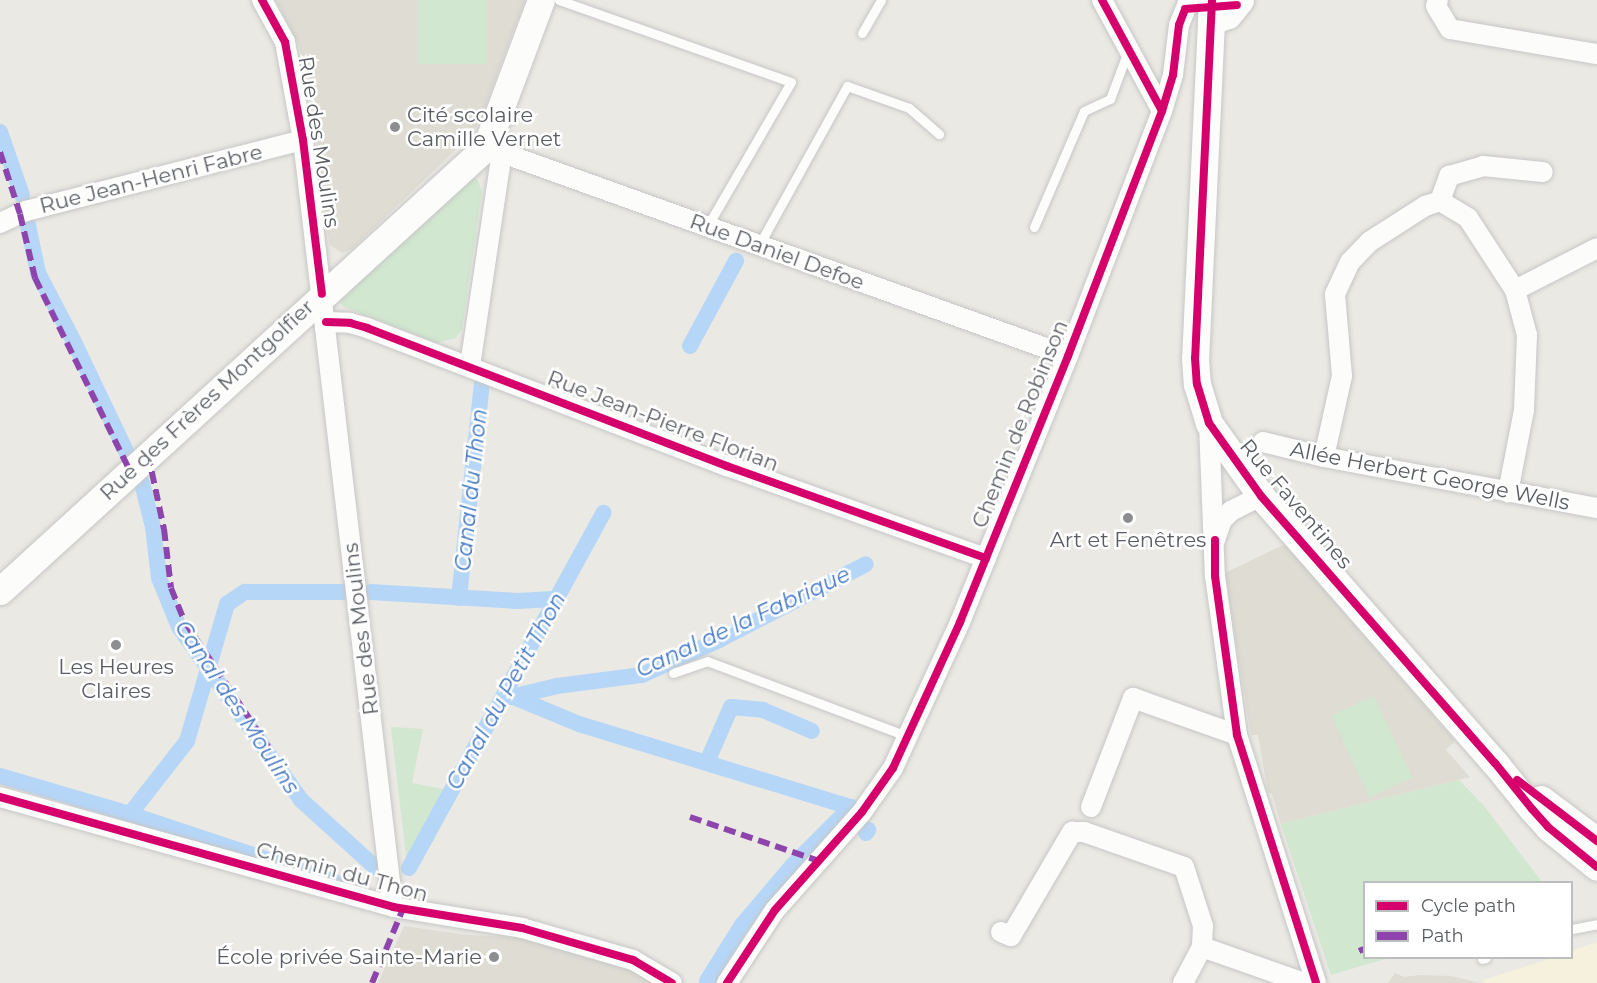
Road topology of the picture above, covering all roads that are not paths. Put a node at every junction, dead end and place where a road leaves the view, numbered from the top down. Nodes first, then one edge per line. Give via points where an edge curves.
1 (262, 0) edge
2 (541, 0) edge
3 (559, 0) edge
4 (881, 0) edge
5 (1102, 0) edge
6 (1190, 0) edge
7 (1240, 0) edge
8 (1438, 0) edge
9 (1212, 11) edge
10 (862, 33) dead end
11 (1128, 49) junction
12 (1597, 54) edge
13 (1162, 111) junction
14 (939, 134) dead end
15 (303, 140) junction
16 (494, 150) junction
17 (1543, 172) dead end
18 (1440, 201) junction
19 (0, 223) edge
20 (707, 227) junction
21 (1034, 227) dead end
22 (759, 246) junction
23 (1597, 248) edge
24 (1515, 290) junction
25 (322, 294) junction
26 (326, 322) junction
27 (1068, 356) junction
28 (470, 366) junction
29 (1209, 423) junction
30 (1263, 442) dead end
31 (1324, 457) junction
32 (1508, 492) junction
33 (1261, 496) junction
34 (1597, 508) edge
35 (1215, 540) junction
36 (986, 558) junction
37 (0, 591) edge
38 (673, 674) dead end
39 (1237, 735) junction
40 (907, 736) junction
41 (1496, 763) junction
42 (0, 797) edge
43 (1090, 807) dead end
44 (1597, 841) edge
45 (1597, 867) edge
46 (398, 908) junction
47 (1597, 924) edge
48 (1573, 929) edge
49 (1001, 932) dead end
50 (1202, 947) junction
51 (672, 983) edge
52 (727, 983) edge
53 (1183, 983) edge
54 (1304, 983) edge
55 (1316, 983) edge

1 - 15 street, Rue des Moulins via 285,42
2 - 16 main road, Rue des Frères Montgolfier
3 - 20 lane via 791,82
4 - 10 lane
5 - 11 street
6 - 13 street, Chemin de Robinson via 1179,25 1173,75
7 - 9 main road via 1228,15
8 - 12 street via 1436,6 1450,29
9 - 29 main road, Rue Faventines via 1195,358 1197,384
11 - 13 street
11 - 21 lane via 1110,99 1084,111
13 - 27 street, Chemin de Robinson
14 - 22 lane via 909,108 847,86
15 - 19 street, Rue Jean-Henri Fabre via 26,211
15 - 25 street, Rue des Moulins
16 - 20 street, Rue Daniel Defoe
16 - 25 main road, Rue des Frères Montgolfier
16 - 28 street
17 - 18 street via 1483,166 1449,176
18 - 24 street via 1468,218
18 - 31 street via 1425,206 1369,242 1350,262 1335,294 1342,376
20 - 22 street, Rue Daniel Defoe
22 - 27 street, Rue Daniel Defoe
23 - 24 street
24 - 32 street via 1527,335 1524,410
25 - 26 street, Rue des Moulins
25 - 37 main road, Rue des Frères Montgolfier
26 - 28 street, Rue Jean-Pierre Florian via 350,323
26 - 46 street, Rue des Moulins
27 - 36 street, Chemin de Robinson
28 - 36 street, Rue Jean-Pierre Florian via 727,466
29 - 33 main road, Rue Faventines
29 - 35 street
30 - 31 street, Allée Herbert George Wells
31 - 32 street, Allée Herbert George Wells
32 - 34 street, Allée Herbert George Wells
33 - 35 street via 1231,511 1222,520
33 - 41 main road, Rue Faventines
35 - 39 street via 1215,576
36 - 40 street, Chemin de Robinson
38 - 40 lane via 707,661
39 - 43 street via 1133,698
39 - 55 street
40 - 52 street, Chemin de Robinson via 893,768 862,812 775,910
41 - 44 main road, Rue Faventines
41 - 45 main road, Rue Faventines via 1548,827
42 - 46 street, Chemin du Thon
46 - 51 street, Chemin du Thon via 522,928 633,960
47 - 48 lane
49 - 50 street via 1011,936 1072,832 1084,832 1184,867 1203,926
50 - 53 street
50 - 54 street

